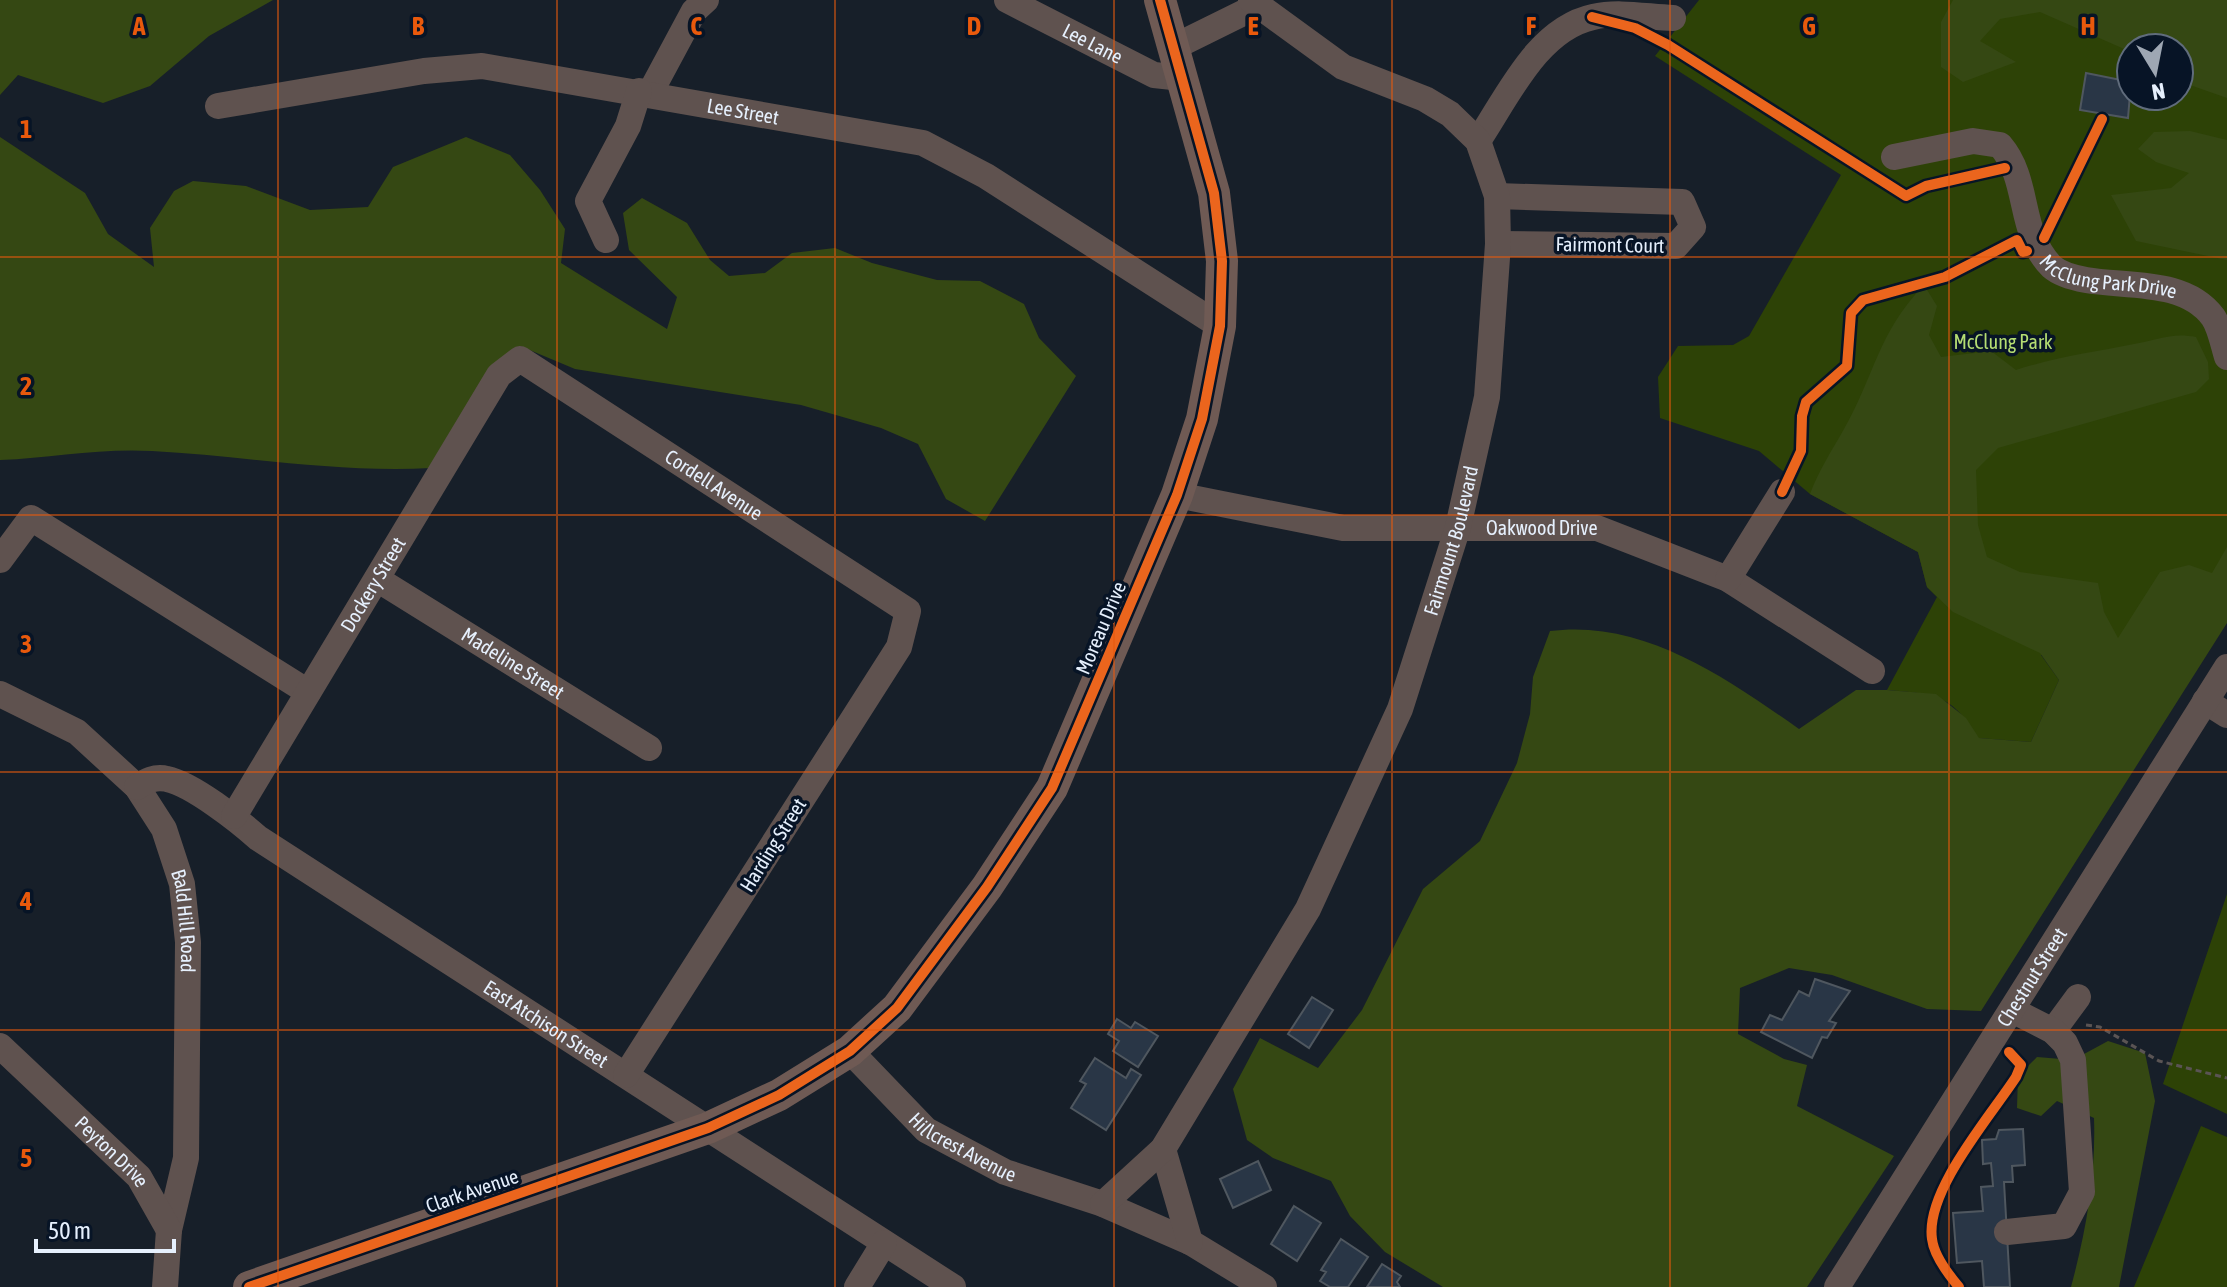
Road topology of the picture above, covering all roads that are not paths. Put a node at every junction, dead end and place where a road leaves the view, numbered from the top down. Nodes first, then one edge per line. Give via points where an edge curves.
1 (706, 0) edge
2 (1007, 0) edge
3 (1160, 0) edge
4 (1254, 3) edge
5 (1673, 18) dead end
6 (1172, 48) junction
7 (1182, 78) junction
8 (644, 92) junction
9 (218, 106) dead end
10 (1478, 141) junction
11 (1894, 157) dead end
12 (1497, 196) junction
13 (606, 240) dead end
14 (1498, 244) junction
15 (1220, 326) junction
16 (2227, 357) edge
17 (520, 359) joint
18 (1782, 492) dead end
19 (1177, 495) junction
20 (1458, 527) junction
21 (0, 560) edge
22 (377, 579) junction
23 (1728, 579) junction
24 (908, 611) joint
25 (2227, 667) edge
26 (1872, 671) dead end
27 (308, 692) junction
28 (0, 694) edge
29 (2216, 708) edge
30 (649, 748) dead end
31 (137, 787) junction
32 (234, 816) junction
33 (2078, 997) dead end
34 (2012, 1010) junction
35 (2057, 1026) junction
36 (0, 1047) edge
37 (850, 1051) junction
38 (626, 1075) junction
39 (708, 1128) junction
40 (1163, 1149) junction
41 (1103, 1204) junction
42 (169, 1230) junction
43 (2007, 1232) dead end
44 (1190, 1242) junction
45 (884, 1243) junction
46 (165, 1287) edge
47 (249, 1287) edge
48 (857, 1287) edge
49 (953, 1287) edge
50 (1264, 1287) edge
51 (1837, 1287) edge

1 - 8 street
2 - 7 street, Lee Lane via 1154,75
3 - 6 main road, Moreau Drive
4 - 6 street
4 - 10 street, Fairmount Boulevard via 1343,67 1450,114
5 - 10 street via 1612,15 1572,24 1545,43
6 - 7 main road, Moreau Drive
7 - 15 main road, Moreau Drive via 1214,193 1222,261
8 - 9 street, Lee Street via 482,66
8 - 13 street via 588,201
8 - 15 street, Lee Street via 923,143 986,176
10 - 12 street, Fairmount Boulevard
11 - 16 street, McClung Park Drive via 1973,141 2000,145 2015,167 2034,245 2055,270 2188,297 2215,319
12 - 14 street, Fairmount Boulevard
12 - 14 street, Fairmont Court via 1682,202 1693,227 1676,246
14 - 20 street, Fairmount Boulevard via 1487,397
15 - 19 main road, Moreau Drive via 1202,419
17 - 22 street, Dockery Street via 499,375
17 - 24 street, Cordell Avenue
18 - 23 street
19 - 20 street, Oakwood Drive via 1343,528
19 - 37 main road, Moreau Drive via 1052,788 897,1008
20 - 23 street, Oakwood Drive via 1597,528
20 - 40 street, Fairmount Boulevard via 1400,709 1308,909
21 - 27 street via 31,518
22 - 27 street, Dockery Street
22 - 30 street, Madeline Street
23 - 26 street, Oakwood Drive
24 - 38 street, Harding Street via 899,647
25 - 29 street, Chestnut Street
27 - 32 street, Dockery Street
28 - 31 street, Bald Hill Road via 77,732
29 - 34 street, Chestnut Street
31 - 32 street, East Atchison Street via 151,778 168,779
31 - 42 street, Bald Hill Road via 164,829 178,870 188,942 186,1158
32 - 38 street, East Atchison Street via 258,838
33 - 35 street
34 - 35 street
34 - 51 street, Chestnut Street
35 - 43 street via 2073,1060 2082,1192 2064,1226
36 - 42 street, Peyton Drive via 139,1177
37 - 39 main road, Moreau Drive via 779,1095
37 - 41 street, Hillcrest Avenue via 926,1130 1005,1172
38 - 39 street, East Atchison Street
39 - 45 street, East Atchison Street
39 - 47 main road, Clark Avenue
40 - 41 street, Fairmount Boulevard
40 - 44 street
41 - 44 street
42 - 46 street
44 - 50 street
45 - 48 street
45 - 49 street, East Atchison Street

